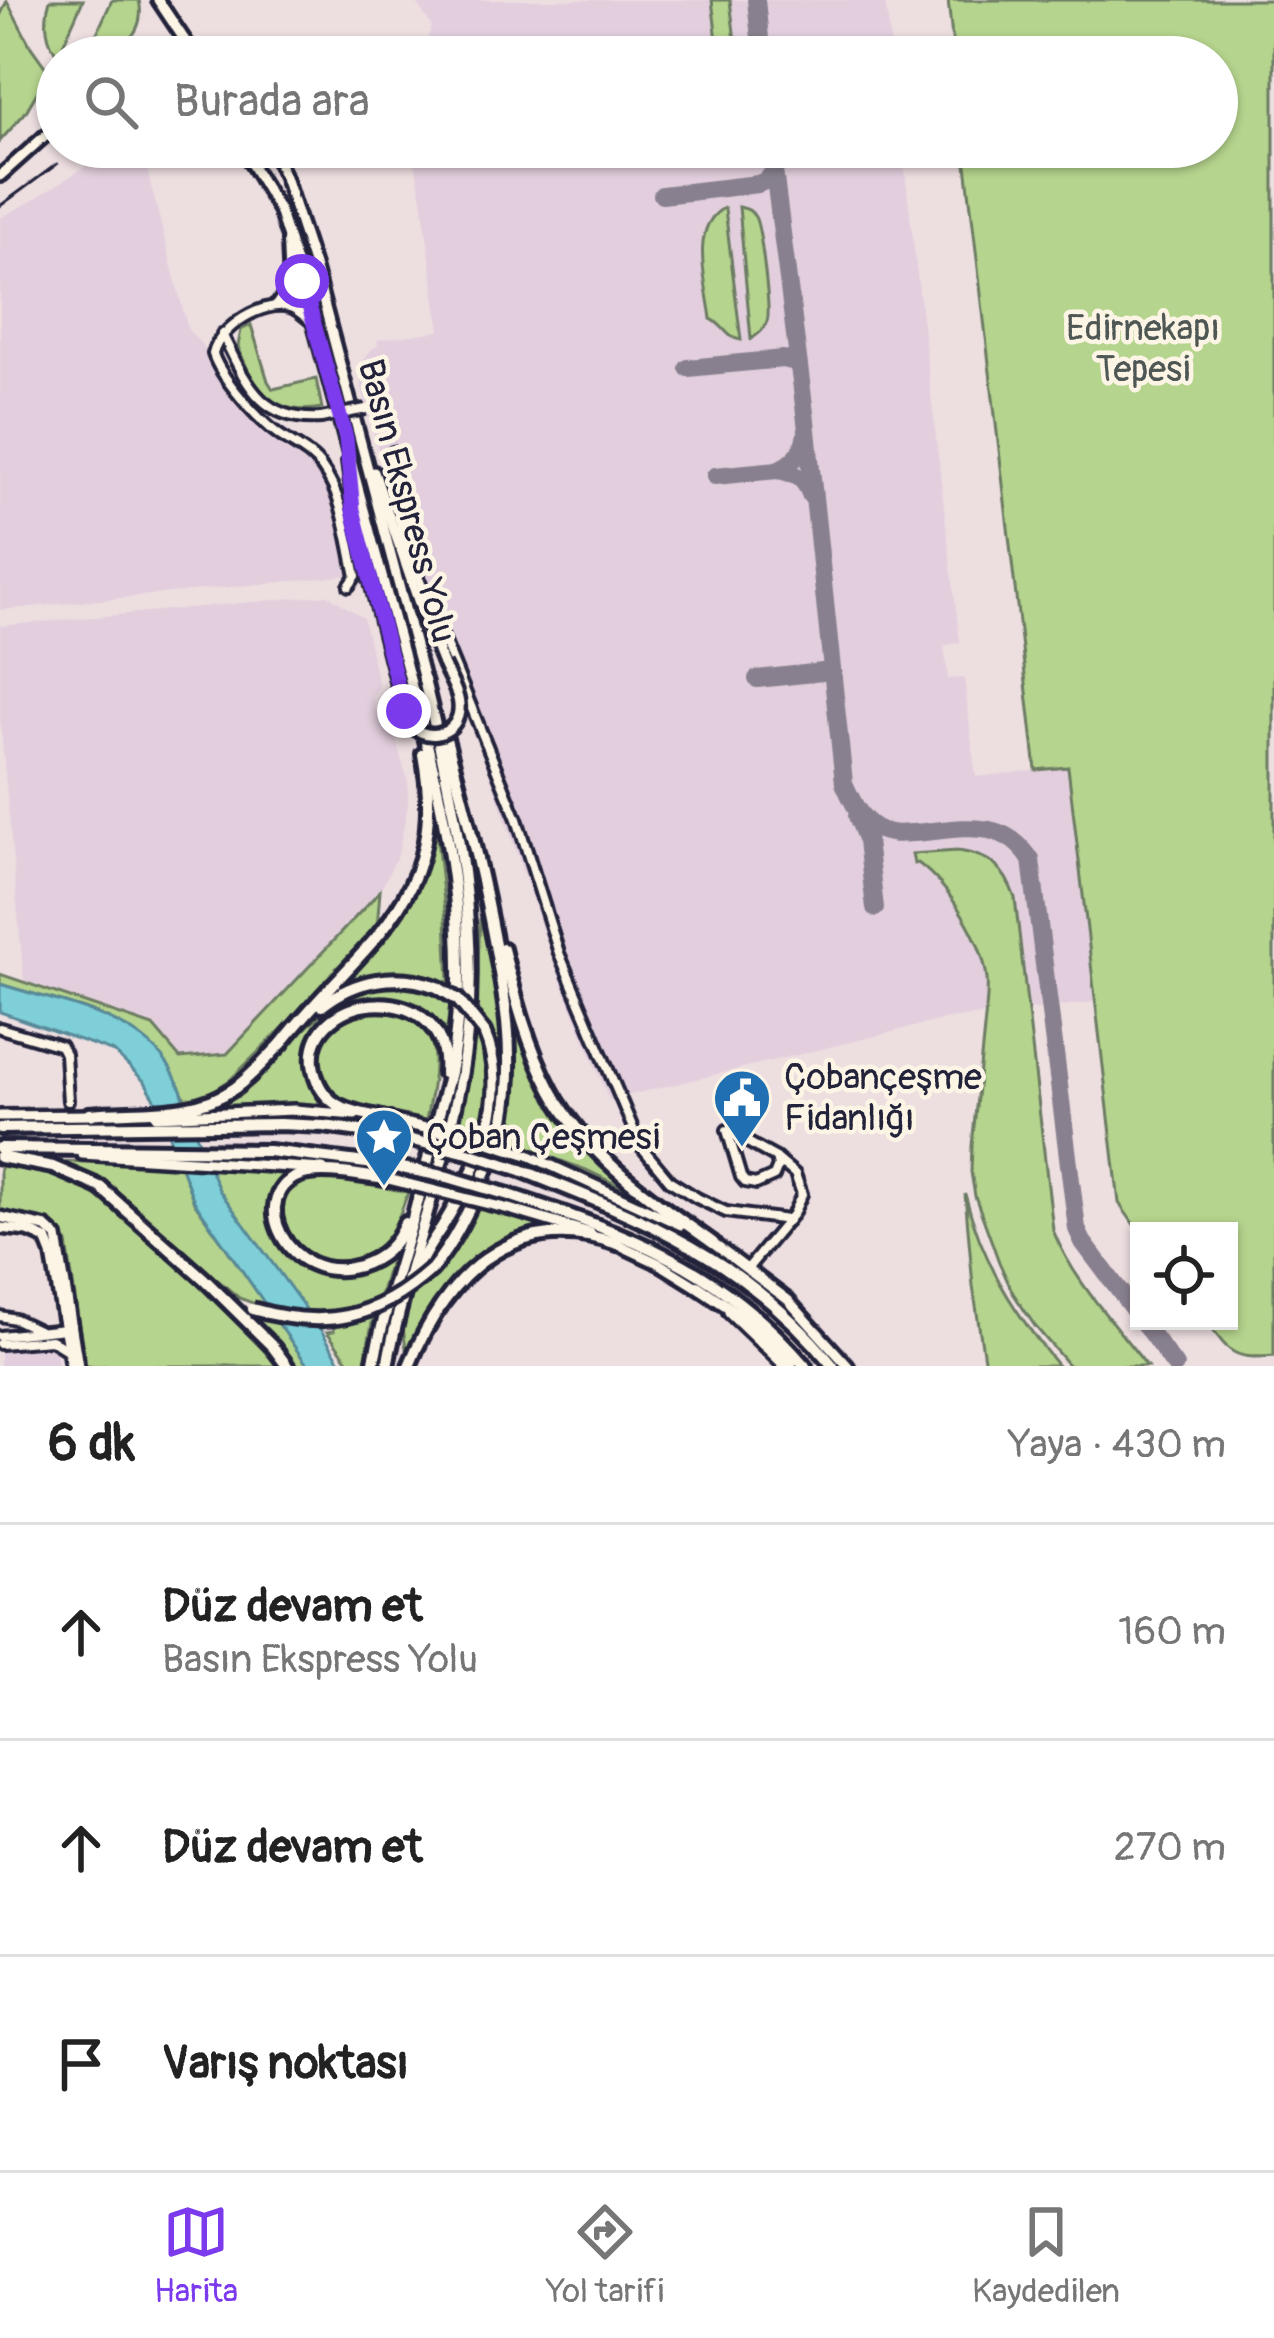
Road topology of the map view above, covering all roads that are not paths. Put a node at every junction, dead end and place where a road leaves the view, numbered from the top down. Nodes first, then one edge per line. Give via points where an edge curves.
1 (158, 0) edge
2 (182, 36) edge
3 (36, 142) edge
4 (253, 168) edge
5 (280, 168) edge
6 (0, 176) edge
7 (287, 240) junction
8 (275, 306) junction
9 (316, 326) junction
10 (222, 334) junction
11 (366, 409) dead end
12 (346, 438) junction
13 (393, 452) dead end
14 (366, 463) junction
15 (349, 586) dead end
16 (424, 680) junction
17 (415, 698) junction
18 (488, 908) junction
19 (0, 1028) edge
20 (281, 1044) junction
21 (68, 1101) dead end
22 (89, 1114) junction
23 (0, 1116) edge
24 (438, 1116) junction
25 (390, 1120) junction
26 (0, 1128) edge
27 (38, 1148) junction
28 (0, 1153) edge
29 (776, 1158) junction
30 (388, 1179) junction
31 (419, 1193) junction
32 (0, 1217) edge
33 (788, 1220) junction
34 (0, 1228) edge
35 (618, 1244) junction
36 (713, 1244) junction
37 (748, 1268) junction
38 (203, 1278) junction
39 (697, 1286) junction
40 (0, 1316) edge
41 (398, 1319) junction
42 (64, 1329) junction
43 (38, 1330) junction
44 (0, 1340) edge
45 (51, 1340) junction
46 (69, 1352) junction
47 (377, 1365) edge
48 (75, 1366) edge
49 (287, 1366) edge
50 (409, 1366) edge
51 (785, 1366) edge
52 (800, 1366) edge
53 (832, 1366) edge
54 (848, 1366) edge

1 - 2 main road
3 - 6 main road
4 - 7 main road, Basın Ekspress Yolu
5 - 14 main road, Basın Ekspress Yolu
7 - 8 street via 289,286
7 - 9 main road, Basın Ekspress Yolu
8 - 9 street via 296,309
8 - 10 street
9 - 12 main road, Basın Ekspress Yolu
10 - 11 street, bridge via 262,402 289,417
10 - 15 street via 213,354 221,371 330,482 356,576
12 - 14 main road, bridge via 353,510 410,724 441,734 456,722 459,703
12 - 17 main road, Basın Ekspress Yolu
13 - 33 street via 404,542 640,1145 697,1198 726,1212
14 - 16 main road, Basın Ekspress Yolu
16 - 18 highway
16 - 41 highway, Basın Ekspress Yolu via 462,850 470,972 454,1108
17 - 20 highway via 428,812 414,877 375,941
17 - 24 highway, Basın Ekspress Yolu via 447,831 458,929 454,1046
18 - 36 highway via 554,1095 602,1156
18 - 38 highway, bridge via 510,1040 504,1123 471,1205 432,1269 383,1305 346,1318 252,1309
19 - 21 street via 61,1046
20 - 22 highway via 234,1089 204,1104
20 - 41 highway, bridge via 329,1000 359,984 398,979 437,987 484,1032 495,1076 487,1136
22 - 23 main road
22 - 25 main road via 293,1110
24 - 25 highway via 445,1064 434,1030 399,1005 356,1008 318,1036 316,1081 332,1102
24 - 31 highway, Basın Ekspress Yolu
25 - 36 main road, bridge via 527,1155
26 - 53 highway, bridge via 324,1126 468,1153 650,1222 702,1251 766,1297
27 - 28 highway
27 - 30 main road
27 - 52 highway, bridge via 269,1150 448,1177 620,1232 692,1269 750,1311
28 - 38 highway via 100,1187
29 - 29 street via 774,1176 745,1182 727,1130
29 - 33 street via 795,1174 802,1194
30 - 31 highway via 300,1176 278,1198 282,1238 318,1268 357,1266 394,1243
30 - 35 main road, bridge
31 - 47 highway, Basın Ekspress Yolu
32 - 48 main road via 57,1237
33 - 37 street
34 - 42 main road via 46,1239
35 - 39 main road
35 - 50 highway via 556,1232 486,1259 450,1292
36 - 37 main road
37 - 54 main road
38 - 49 highway
39 - 51 main road
39 - 52 highway
40 - 43 street
41 - 47 highway, Basın Ekspress Yolu
42 - 43 street
42 - 46 main road
43 - 44 street
43 - 45 street
44 - 45 street
45 - 46 street
46 - 48 main road

